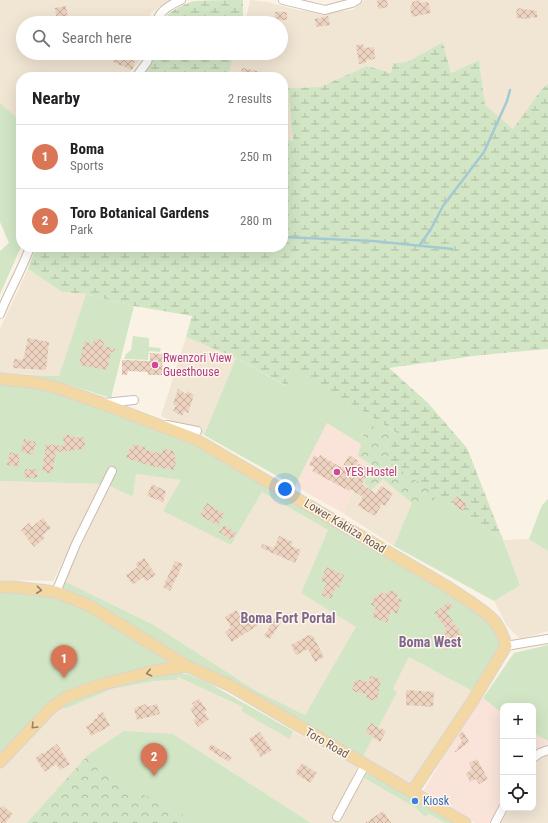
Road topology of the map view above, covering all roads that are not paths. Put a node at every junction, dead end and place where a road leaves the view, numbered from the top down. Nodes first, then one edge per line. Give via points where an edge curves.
1 (181, 0) edge
2 (283, 0) edge
3 (357, 0) edge
4 (159, 16) edge
5 (148, 60) edge
6 (140, 72) edge
7 (28, 252) edge
8 (0, 314) edge
9 (0, 379) edge
10 (134, 400) dead end
11 (101, 403) junction
12 (154, 423) junction
13 (198, 431) dead end
14 (112, 470) dead end
15 (0, 587) edge
16 (56, 592) junction
17 (548, 639) edge
18 (506, 646) junction
19 (187, 666) junction
20 (548, 750) edge
21 (536, 756) edge
22 (0, 762) edge
23 (365, 764) junction
24 (412, 792) junction
25 (501, 811) edge
26 (337, 817) dead end
27 (465, 823) edge
28 (495, 823) edge

1 - 4 street via 173,3
2 - 3 street via 325,10 352,4
5 - 6 street
7 - 8 street
9 - 11 main road, Lower Kakiiza Road via 56,387
10 - 11 street
11 - 12 main road, Lower Kakiiza Road
12 - 13 street
12 - 18 main road, Lower Kakiiza Road via 195,439 448,587 495,622
14 - 16 street
15 -> 16 main road, Toro Road
16 - 19 main road, Toro Road via 90,606
17 - 18 street
18 - 24 main road
19 -> 22 main road via 154,671 103,684 67,697 52,707
19 - 23 main road, Toro Road via 229,685
20 - 21 street
23 - 24 main road, Toro Road
23 - 26 street
24 - 27 main road, Toro Road
25 - 28 street

